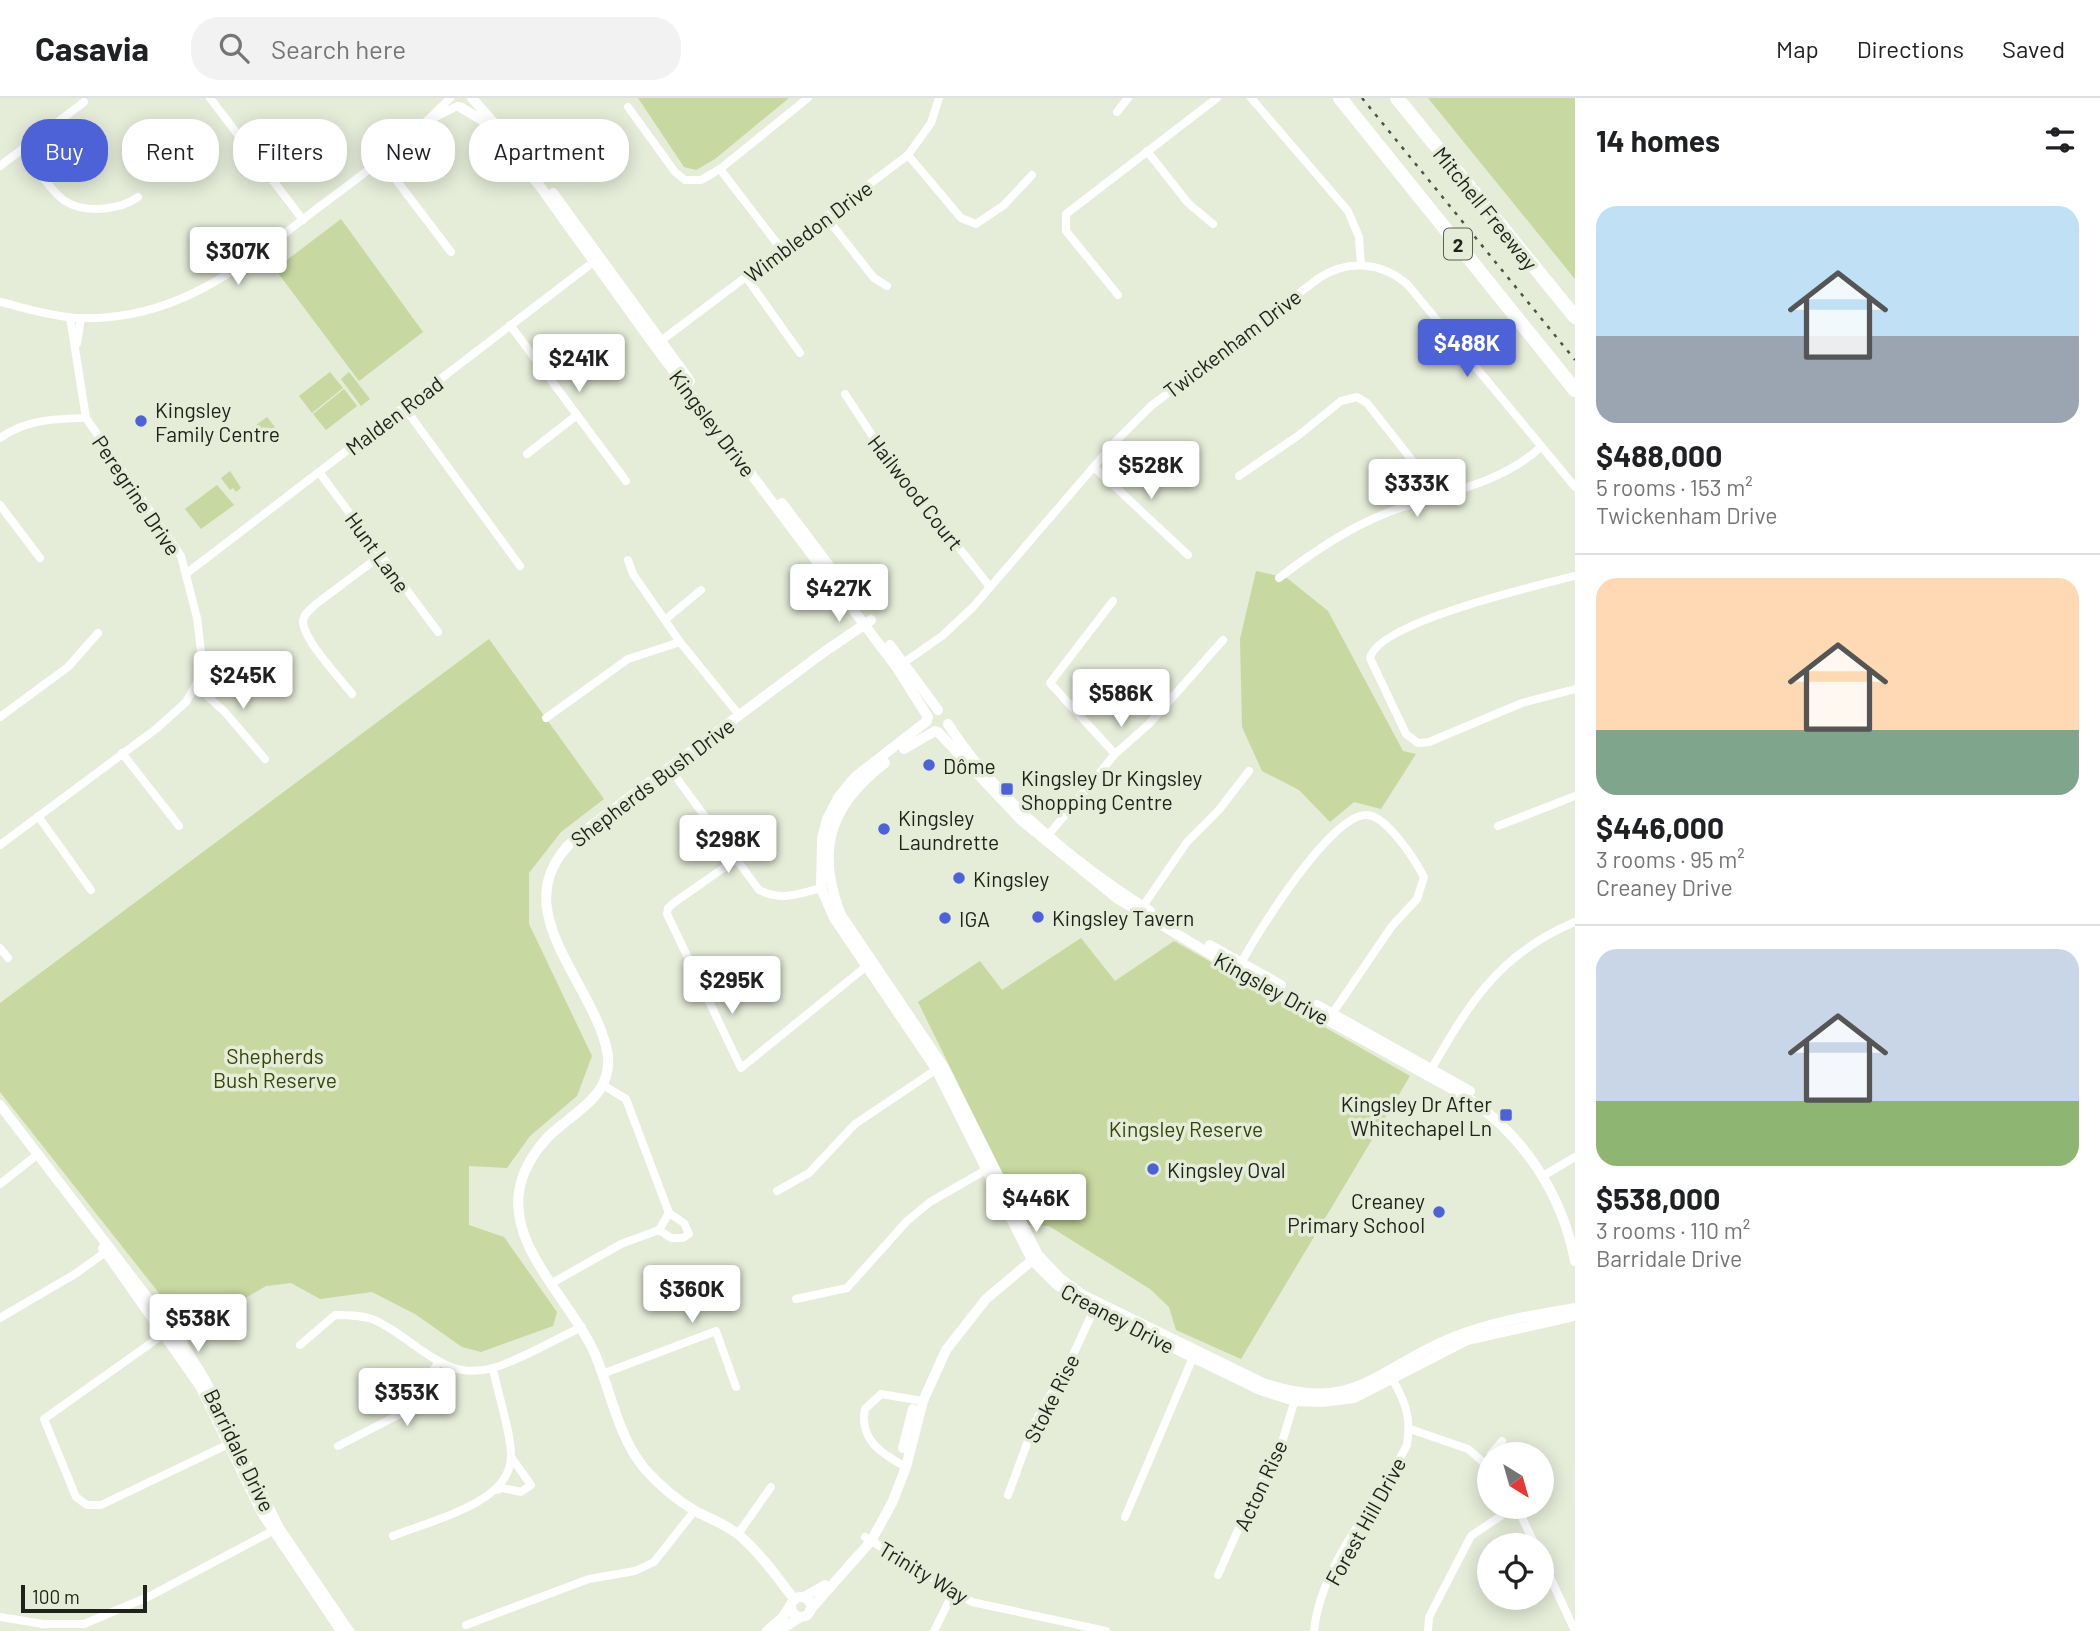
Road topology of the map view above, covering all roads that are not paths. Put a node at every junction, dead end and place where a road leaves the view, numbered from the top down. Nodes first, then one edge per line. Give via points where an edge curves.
1 (210, 98) edge
2 (471, 98) edge
3 (808, 98) edge
4 (940, 98) edge
5 (1128, 98) edge
6 (1217, 98) edge
7 (1251, 98) edge
8 (1340, 98) edge
9 (1397, 98) edge
10 (84, 102) dead end
11 (454, 102) edge
12 (628, 107) dead end
13 (1116, 112) dead end
14 (62, 119) edge
15 (432, 119) edge
16 (21, 151) edge
17 (1147, 151) junction
18 (908, 155) junction
19 (0, 166) edge
20 (720, 169) junction
21 (361, 175) edge
22 (1032, 175) dead end
23 (49, 182) edge
24 (398, 182) edge
25 (138, 197) dead end
26 (826, 217) junction
27 (303, 220) junction
28 (1213, 224) dead end
29 (782, 250) junction
30 (451, 252) dead end
31 (598, 259) junction
32 (1361, 265) junction
33 (746, 276) junction
34 (887, 286) dead end
35 (1118, 295) dead end
36 (0, 302) edge
37 (70, 317) junction
38 (1575, 317) edge
39 (81, 318) junction
40 (510, 325) junction
41 (657, 343) junction
42 (77, 344) junction
43 (800, 353) dead end
44 (1575, 390) edge
45 (845, 394) dead end
46 (404, 407) junction
47 (577, 415) junction
48 (86, 418) junction
49 (0, 438) edge
50 (1541, 447) junction
51 (527, 454) dead end
52 (1094, 467) junction
53 (319, 472) junction
54 (1239, 476) dead end
55 (626, 481) dead end
56 (1575, 488) edge
57 (1441, 497) junction
58 (0, 505) edge
59 (1188, 555) dead end
60 (380, 556) junction
61 (40, 558) dead end
62 (628, 560) dead end
63 (520, 566) dead end
64 (187, 573) junction
65 (1575, 576) edge
66 (1279, 578) dead end
67 (990, 587) junction
68 (701, 590) dead end
69 (1113, 601) dead end
70 (666, 619) junction
71 (866, 620) junction
72 (438, 632) dead end
73 (98, 633) dead end
74 (1223, 640) dead end
75 (680, 642) junction
76 (900, 665) junction
77 (196, 686) junction
78 (1575, 689) edge
79 (352, 694) dead end
80 (938, 710) junction
81 (740, 716) junction
82 (0, 718) edge
83 (546, 718) dead end
84 (927, 719) junction
85 (948, 724) junction
86 (936, 732) junction
87 (122, 753) junction
88 (1115, 754) junction
89 (265, 759) dead end
90 (670, 769) junction
91 (1249, 771) dead end
92 (1575, 796) edge
93 (38, 816) junction
94 (179, 826) dead end
95 (1497, 826) dead end
96 (1046, 838) junction
97 (0, 845) edge
98 (735, 860) junction
99 (826, 888) junction
100 (91, 890) dead end
101 (1141, 909) junction
102 (1575, 922) edge
103 (0, 948) edge
104 (8, 958) dead end
105 (871, 962) junction
106 (1239, 966) junction
107 (1331, 1017) junction
108 (939, 1068) junction
109 (1429, 1072) junction
110 (603, 1085) junction
111 (0, 1105) edge
112 (0, 1116) edge
113 (36, 1156) junction
114 (1575, 1157) edge
115 (990, 1168) junction
116 (1546, 1175) junction
117 (0, 1184) edge
118 (776, 1191) dead end
119 (669, 1213) junction
120 (659, 1230) junction
121 (1575, 1230) edge
122 (109, 1250) junction
123 (1034, 1254) junction
124 (1575, 1261) edge
125 (552, 1283) junction
126 (796, 1299) dead end
127 (1095, 1305) junction
128 (1575, 1308) edge
129 (1575, 1316) edge
130 (0, 1318) edge
131 (582, 1327) junction
132 (168, 1331) junction
133 (300, 1345) dead end
134 (1195, 1354) junction
135 (438, 1363) junction
136 (493, 1368) junction
137 (603, 1374) junction
138 (1390, 1376) junction
139 (736, 1387) dead end
140 (1295, 1397) junction
141 (919, 1400) junction
142 (1410, 1429) junction
143 (232, 1443) junction
144 (338, 1446) dead end
145 (1477, 1454) edge
146 (511, 1457) junction
147 (903, 1465) junction
148 (771, 1487) dead end
149 (497, 1490) junction
150 (1008, 1496) dead end
151 (695, 1510) junction
152 (1125, 1517) dead end
153 (1497, 1519) edge
154 (275, 1530) junction
155 (738, 1534) junction
156 (393, 1536) dead end
157 (868, 1539) junction
158 (1218, 1575) dead end
159 (1554, 1589) edge
160 (954, 1591) junction
161 (796, 1600) junction
162 (810, 1610) junction
163 (0, 1617) edge
164 (800, 1617) junction
165 (466, 1625) dead end
166 (43, 1628) edge
167 (1571, 1630) edge
168 (341, 1631) edge
169 (349, 1631) edge
170 (767, 1631) edge
171 (779, 1631) edge
172 (934, 1631) edge
173 (1106, 1631) edge
174 (1314, 1631) edge
175 (1428, 1631) edge

1 - 27 street
2 - 11 street via 467,105
2 - 31 street, Kingsley Drive via 540,175
3 - 20 street
4 - 18 street, Wimbledon Drive via 931,123
5 - 13 street
6 - 17 street
7 - 32 street via 1348,211 1359,237
8 - 44 highway, 2
9 - 38 highway, Mitchell Freeway / 2
10 - 14 street
11 - 15 street
11 - 31 street, Kingsley Drive via 482,120 503,142
12 - 20 street via 685,180 701,180
16 - 19 street
17 - 28 street via 1188,203
17 - 35 street via 1068,211 1064,220 1066,230
18 - 22 street via 961,218 976,224 1004,205
18 - 26 street, Wimbledon Drive
20 - 29 street
21 - 27 street
23 - 25 street via 73,204 107,208 127,205
24 - 30 street
26 - 29 street, Wimbledon Drive
26 - 34 street via 873,278
27 - 39 street via 233,274 202,291 130,314
29 - 33 street, Wimbledon Drive
31 - 40 street, Malden Road
31 - 41 street, Kingsley Drive
32 - 50 street via 1385,270 1408,285
32 - 52 street, Twickenham Drive via 1323,275 1250,330 1151,406
33 - 41 street, Wimbledon Drive
33 - 43 street
36 - 37 street
37 - 39 street
37 - 42 street, Peregrine Drive
39 - 42 street, Peregrine Drive
40 - 46 street, Malden Road
40 - 47 street
41 - 71 street, Kingsley Drive
42 - 48 street, Peregrine Drive
45 - 67 street, Hailwood Court via 879,446
46 - 53 street, Malden Road
46 - 63 street
47 - 51 street
47 - 55 street
48 - 49 street via 38,420 16,426
48 - 64 street, Peregrine Drive via 161,525
50 - 56 street
50 - 57 street via 1497,477
52 - 59 street
52 - 67 street, Twickenham Drive
53 - 60 street, Hunt Lane
53 - 64 street, Malden Road
54 - 57 street via 1342,401 1357,397 1367,402
57 - 66 street via 1373,520
58 - 61 street
60 - 72 street, Hunt Lane
60 - 79 street via 316,604 303,623 310,640
62 - 70 street via 633,575
64 - 77 street, Peregrine Drive via 202,659
65 - 78 street via 1434,616 1379,643 1370,658 1406,734 1418,743 1522,703
67 - 76 street, Twickenham Drive via 960,620
68 - 70 street
69 - 88 street via 1050,683
70 - 75 street
71 - 76 street, Kingsley Drive
71 - 81 street, Shepherds Bush Drive
73 - 82 street via 68,667
74 - 88 street via 1149,724
75 - 81 street
75 - 83 street via 628,659
76 - 80 street, Kingsley Drive
76 - 84 street, Kingsley Drive
77 - 87 street via 186,702
77 - 89 street
80 - 84 street, Creaney Drive
80 - 85 street, Kingsley Drive via 946,715
81 - 90 street, Shepherds Bush Drive
84 - 86 street, Kingsley Drive
84 - 99 street, Creaney Drive via 855,777 833,806 822,838
85 - 86 street, Creaney Drive
85 - 96 street, Kingsley Drive
86 - 96 street, Kingsley Drive
86 - 99 street, Creaney Drive via 911,744 868,776 845,802 830,839
87 - 93 street
87 - 94 street
88 - 96 street
90 - 98 street
90 - 110 street, Shepherds Bush Drive via 566,845 548,881 549,925 607,1051
91 - 101 street via 1187,842
92 - 95 street
93 - 97 street
93 - 100 street
96 - 101 street, Kingsley Drive
98 - 99 street via 759,890 774,898
98 - 105 street via 675,902 667,914 741,1068
99 - 105 street, Creaney Drive via 834,918
101 - 106 street, Kingsley Drive
102 - 109 street via 1511,957 1479,992
103 - 104 street
105 - 108 street, Creaney Drive
106 - 107 street, Kingsley Drive
106 - 107 street via 1272,911 1329,838 1356,818 1376,818 1396,836 1424,877 1417,899 1392,926
107 - 109 street, Kingsley Drive
108 - 115 street, Creaney Drive
108 - 118 street via 855,1124 809,1173
109 - 116 street, Kingsley Drive via 1495,1118
110 - 119 street via 626,1099
110 - 125 street via 590,1104 541,1145 521,1182 519,1220 532,1253
111 - 113 street, Barridale Drive
112 - 113 street, Barridale Drive
113 - 117 street
113 - 122 street, Barridale Drive
114 - 116 street
115 - 123 street, Creaney Drive
115 - 126 street via 930,1202 907,1221 846,1289
116 - 121 street, Kingsley Drive
116 - 124 street, Kingsley Drive
119 - 120 street
119 - 120 street via 684,1223 689,1234 671,1238
120 - 125 street via 621,1244
122 - 130 street
122 - 132 street, Barridale Drive
123 - 127 street, Creaney Drive via 1067,1293
123 - 141 street via 960,1329
125 - 131 street
127 - 134 street, Creaney Drive
127 - 150 street, Stoke Rise via 1035,1422
128 - 138 street, Creaney Drive via 1464,1333
129 - 138 street, Creaney Drive via 1467,1340
131 - 136 street
131 - 137 street
132 - 143 street, Barridale Drive via 205,1380
132 - 143 street via 44,1419 76,1497 87,1505 101,1505
133 - 135 street via 335,1315 357,1315 399,1334
134 - 140 street, Creaney Drive via 1260,1390
134 - 152 street
135 - 136 street via 468,1371
135 - 144 street via 404,1412
136 - 146 street
137 - 139 street via 716,1331
137 - 151 street via 637,1457 662,1485
138 - 140 street, Creaney Drive via 1354,1398 1322,1402
138 - 142 street, Forest Hill Drive via 1406,1404
140 - 158 street, Acton Rise via 1280,1449
141 - 147 street
141 - 147 street via 881,1394 865,1409 866,1434 873,1445
142 - 145 street
142 - 174 street, Forest Hill Drive via 1397,1464 1338,1564 1317,1609
143 - 154 street, Barridale Drive
146 - 149 street
146 - 149 street via 531,1485 521,1492
147 - 157 street via 892,1503
148 - 155 street
149 - 156 street
151 - 155 street
151 - 165 street via 654,1562 635,1571 589,1579
153 - 175 street via 1471,1536 1429,1617
154 - 166 street via 117,1612 84,1624
154 - 168 street, Barridale Drive
154 - 169 street, Barridale Drive
155 - 161 street
157 - 160 street, Trinity Way
157 - 161 street via 833,1578
157 - 162 street
159 - 167 street
160 - 172 street
160 - 173 street, Trinity Way via 989,1608
161 - 162 street via 810,1604
161 - 164 street via 792,1612
161 - 170 street
162 - 164 street
163 - 166 street
164 - 171 street

